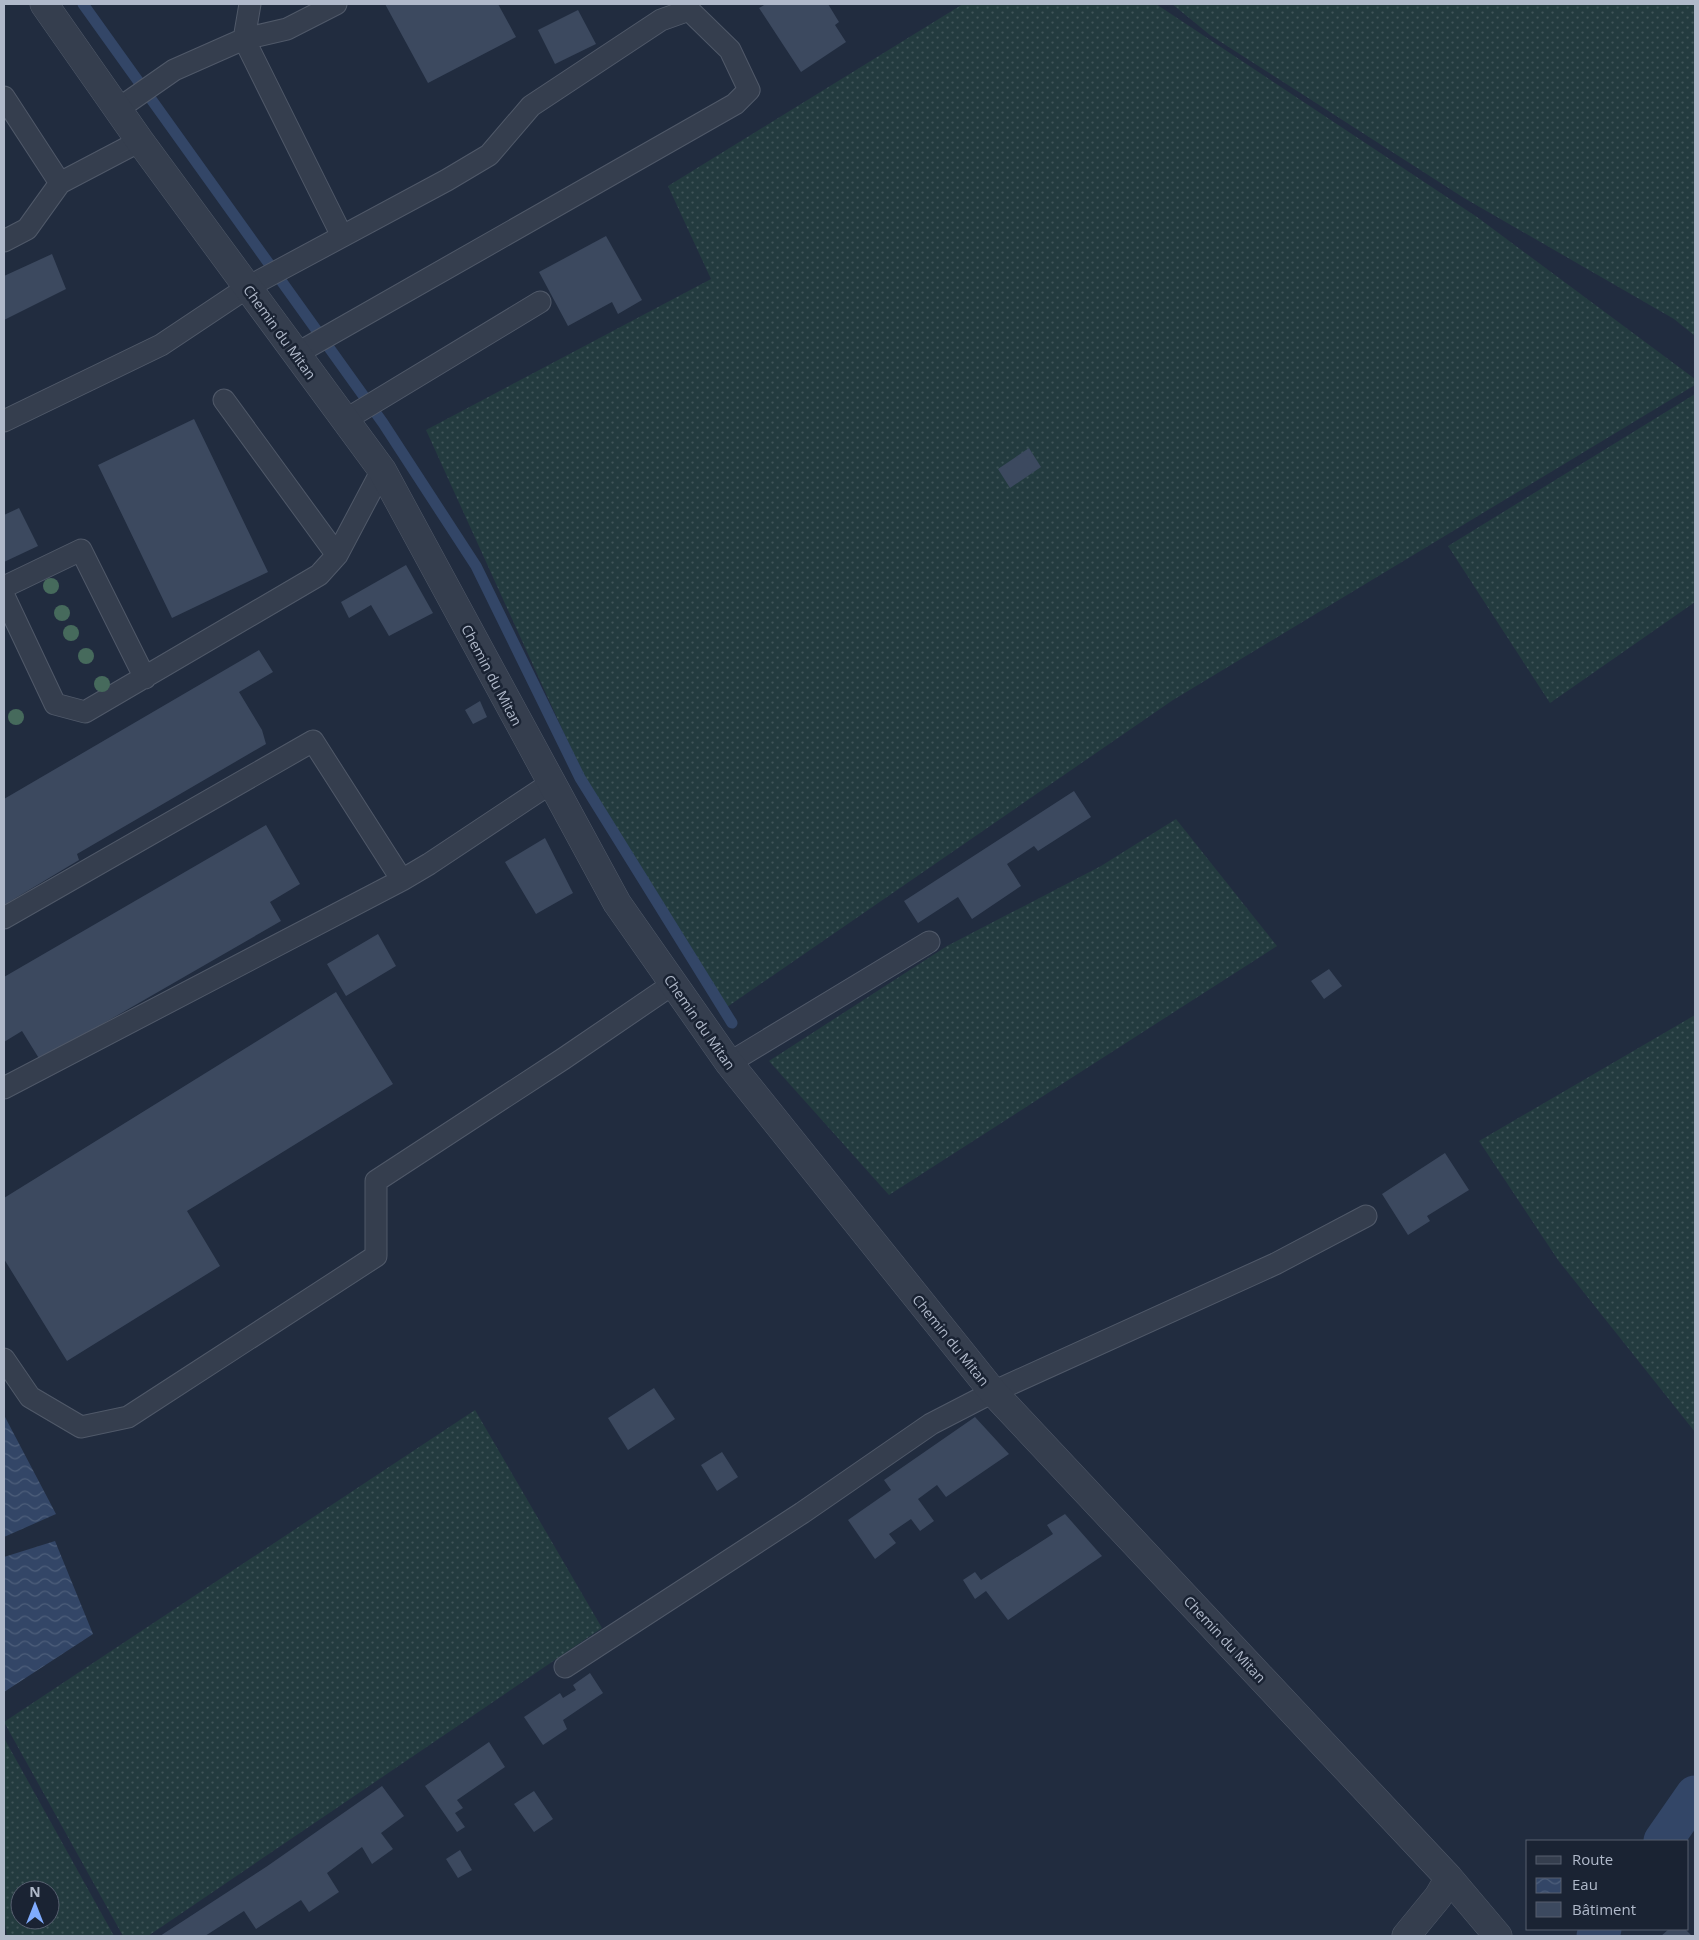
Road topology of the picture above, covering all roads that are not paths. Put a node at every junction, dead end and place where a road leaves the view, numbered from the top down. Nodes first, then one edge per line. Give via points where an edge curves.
1 (44, 4) edge
2 (250, 4) edge
3 (336, 4) edge
4 (244, 39) junction
5 (4, 97) edge
6 (118, 109) junction
7 (140, 141) junction
8 (60, 183) junction
9 (342, 236) junction
10 (4, 240) edge
11 (248, 287) junction
12 (540, 302) dead end
13 (296, 354) junction
14 (224, 400) dead end
15 (345, 420) junction
16 (4, 421) edge
17 (382, 470) junction
18 (337, 554) junction
19 (4, 587) edge
20 (4, 596) edge
21 (145, 678) junction
22 (551, 783) junction
23 (402, 880) junction
24 (4, 918) edge
25 (929, 942) dead end
26 (673, 984) junction
27 (729, 1063) junction
28 (4, 1088) edge
29 (1366, 1216) dead end
30 (4, 1359) edge
31 (994, 1392) junction
32 (565, 1667) dead end
33 (1449, 1878) junction
34 (1406, 1936) edge
35 (1498, 1936) edge

1 - 6 street, Chemin du Mitan
2 - 4 lane
3 - 4 lane via 287,28
4 - 6 lane via 174,70
4 - 9 lane
5 - 8 lane
6 - 7 street, Chemin du Mitan
7 - 8 lane
7 - 11 street, Chemin du Mitan
8 - 10 lane via 27,229
9 - 11 lane
9 - 13 lane via 489,155 531,106 661,20 689,10 730,50 749,90 735,104
11 - 13 street, Chemin du Mitan
11 - 16 lane via 162,345
12 - 15 lane
13 - 15 street, Chemin du Mitan
14 - 18 lane
15 - 17 street, Chemin du Mitan
17 - 18 lane
17 - 22 street, Chemin du Mitan
18 - 21 lane via 319,575
19 - 21 lane via 81,550
20 - 21 lane via 55,704 85,712
22 - 23 lane
22 - 26 street, Chemin du Mitan via 616,903
23 - 24 lane via 314,741
23 - 28 lane
25 - 27 lane
26 - 27 street, Chemin du Mitan
26 - 30 lane via 376,1181 376,1256 128,1417 81,1427 30,1397
27 - 31 street, Chemin du Mitan
29 - 31 lane via 1275,1264
31 - 32 lane via 931,1424 802,1513
31 - 33 street, Chemin du Mitan
33 - 34 street
33 - 35 street, Chemin du Mitan

